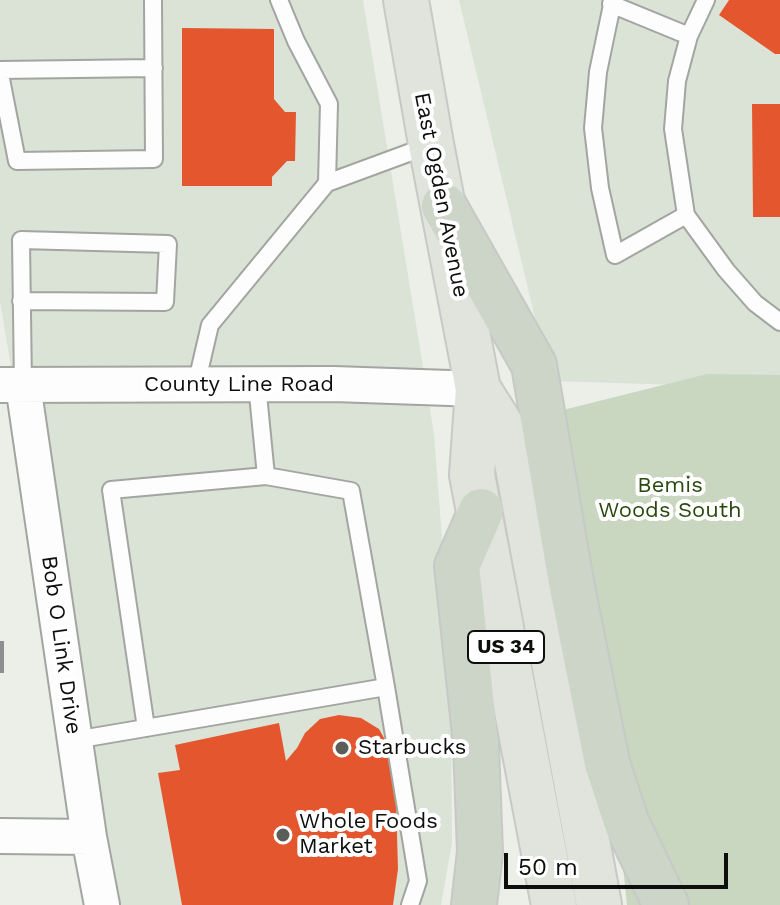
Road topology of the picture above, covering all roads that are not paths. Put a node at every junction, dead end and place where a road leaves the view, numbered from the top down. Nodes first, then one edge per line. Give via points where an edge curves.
1 (153, 0) edge
2 (279, 0) edge
3 (406, 0) edge
4 (706, 0) edge
5 (612, 2) edge
6 (689, 36) junction
7 (154, 68) junction
8 (0, 72) edge
9 (431, 144) junction
10 (327, 183) junction
11 (444, 206) junction
12 (686, 215) junction
13 (21, 301) junction
14 (780, 322) edge
15 (257, 384) junction
16 (12, 385) edge
17 (196, 385) junction
18 (478, 389) junction
19 (266, 476) junction
20 (481, 511) junction
21 (386, 687) junction
22 (146, 728) junction
23 (75, 740) junction
24 (0, 836) edge
25 (89, 837) junction
26 (102, 905) edge
27 (410, 905) edge
28 (474, 905) edge
29 (554, 905) edge
30 (599, 905) edge
31 (666, 905) edge

1 - 7 lane
2 - 10 lane via 329,104
3 - 9 main road, East Ogden Avenue / US 34
4 - 6 lane
5 - 6 lane
5 - 12 lane via 593,128 615,255
6 - 12 lane via 677,81 673,129
7 - 8 lane
7 - 8 lane via 154,159 17,161
9 - 10 lane
9 - 11 main road, East Ogden Avenue / US 34
10 - 17 lane via 210,325
11 - 18 main road, East Ogden Avenue / US 34
11 - 31 highway via 534,365 607,763 627,824
12 - 14 lane via 745,292
13 - 13 lane via 21,240 168,244 165,302
13 - 16 lane
15 - 17 street, County Line Road
15 - 18 street, County Line Road
15 - 19 lane
16 - 17 street, County Line Road
16 - 23 street, Bob O Link Drive
18 - 20 main road, East Ogden Avenue / US 34 via 472,475
18 - 30 main road, East Ogden Avenue / US 34 via 514,446
19 - 21 lane via 351,491
19 - 22 lane via 111,490
20 - 28 highway via 457,566 476,744 480,852
20 - 29 main road, East Ogden Avenue / US 34
21 - 22 lane
21 - 27 lane via 418,881
22 - 23 lane
23 - 25 street, Bob O Link Drive
24 - 25 street
25 - 26 street, Bob O Link Drive

